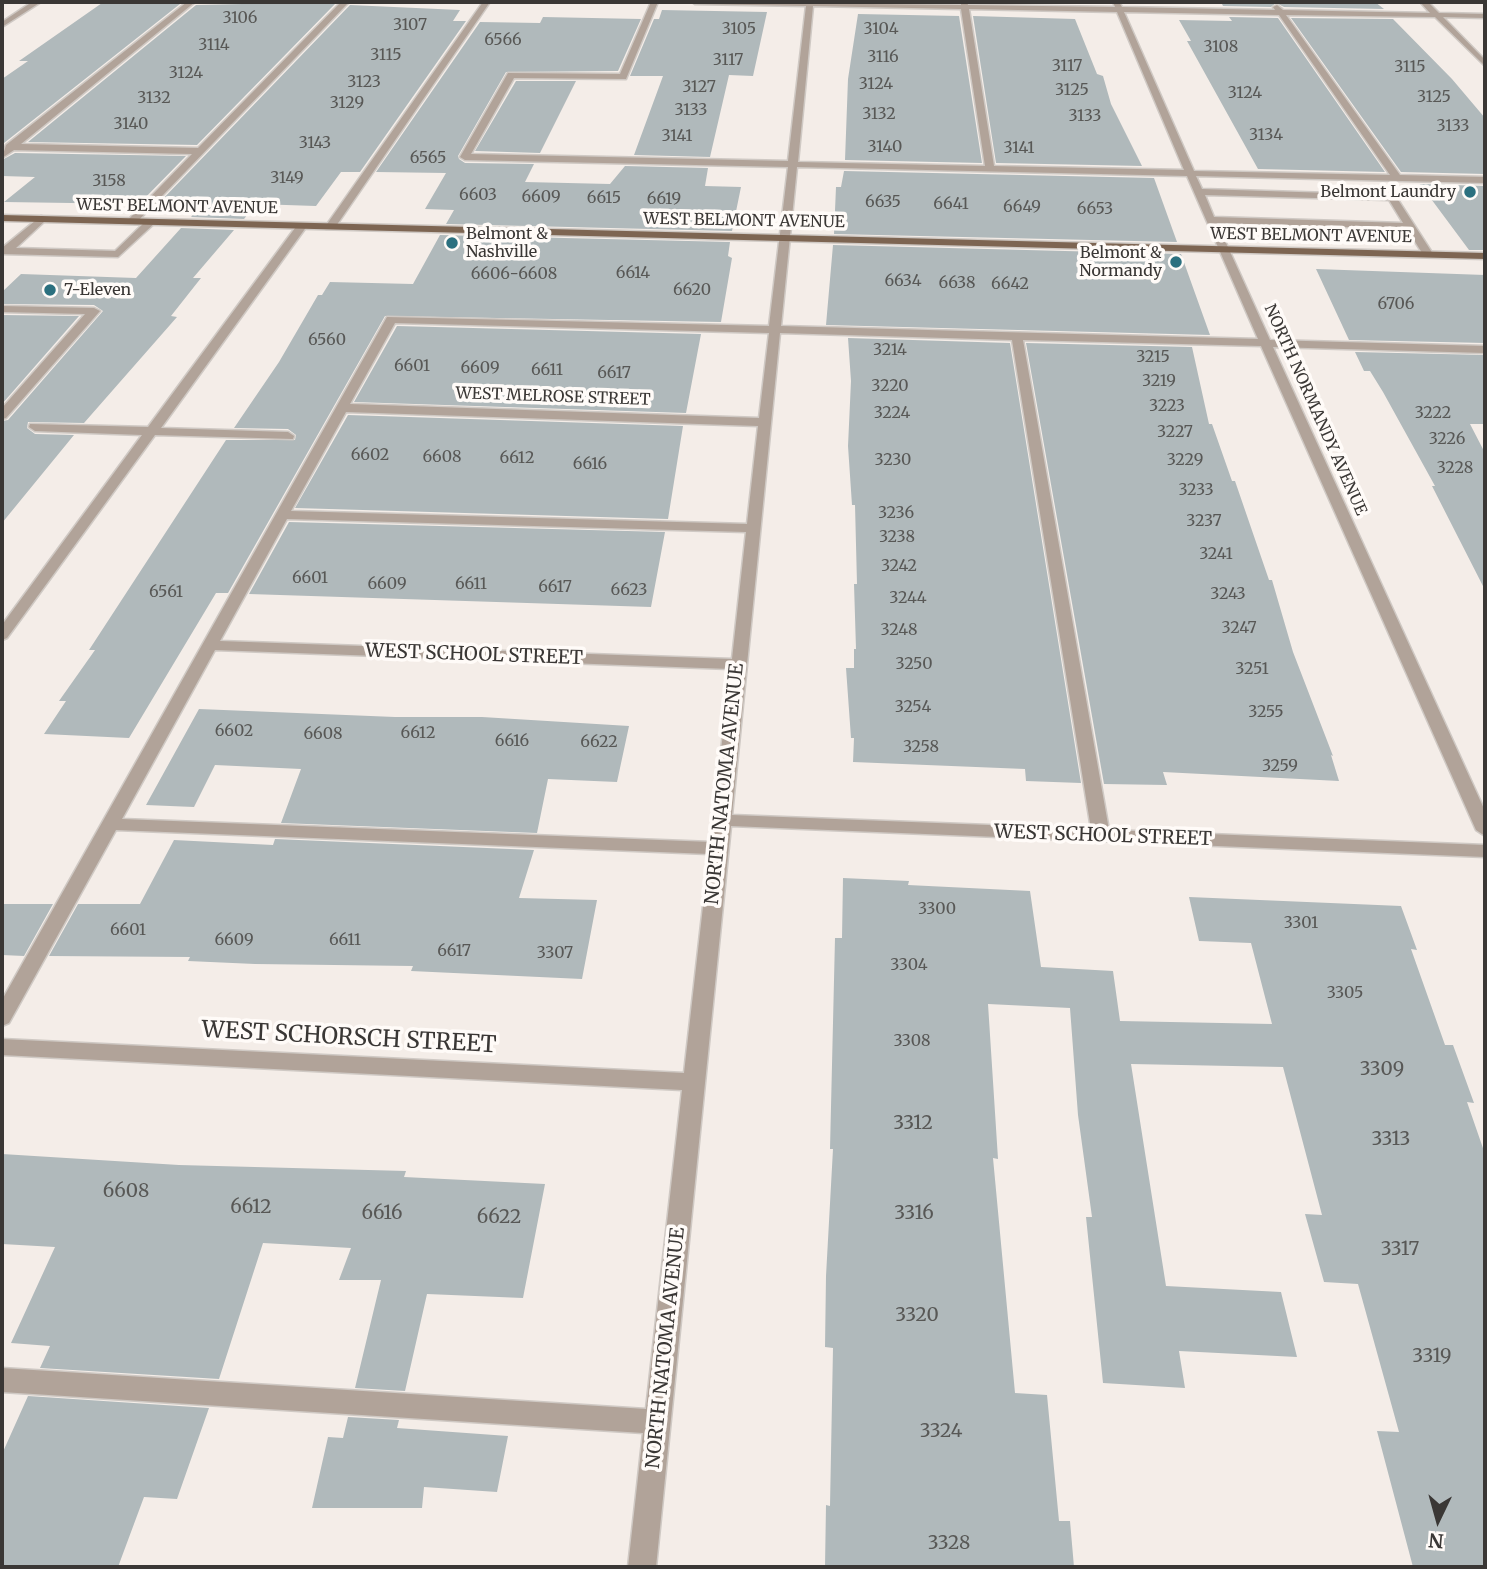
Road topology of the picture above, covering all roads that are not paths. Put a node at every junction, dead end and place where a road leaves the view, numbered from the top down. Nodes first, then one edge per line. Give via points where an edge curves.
1 (37, 2) edge
2 (191, 2) edge
3 (345, 2) edge
4 (486, 2) edge
5 (654, 2) edge
6 (695, 2) edge
7 (1273, 2) edge
8 (1424, 2) edge
9 (810, 3) edge
10 (964, 4) edge
11 (1118, 6) edge
12 (1280, 12) junction
13 (1437, 15) junction
14 (1485, 16) edge
15 (2, 25) edge
16 (1485, 64) edge
17 (7, 147) edge
18 (201, 151) junction
19 (2, 155) edge
20 (791, 164) junction
21 (990, 169) junction
22 (1190, 173) junction
23 (1397, 178) junction
24 (1485, 180) edge
25 (1198, 192) junction
26 (2, 219) edge
27 (41, 219) junction
28 (1210, 219) junction
29 (131, 222) junction
30 (151, 222) junction
31 (302, 226) junction
32 (1410, 226) junction
33 (330, 227) junction
34 (782, 238) junction
35 (1223, 249) junction
36 (5, 251) edge
37 (1428, 254) junction
38 (1485, 256) edge
39 (2, 309) edge
40 (773, 329) junction
41 (1017, 336) junction
42 (1266, 343) junction
43 (1485, 349) edge
44 (342, 408) junction
45 (2, 415) edge
46 (763, 422) junction
47 (35, 427) dead end
48 (151, 431) junction
49 (288, 436) dead end
50 (282, 515) junction
51 (752, 528) junction
52 (2, 635) edge
53 (209, 645) junction
54 (738, 664) junction
55 (721, 820) junction
56 (110, 824) junction
57 (1485, 830) edge
58 (1101, 835) junction
59 (718, 848) junction
60 (1485, 852) edge
61 (2, 1018) edge
62 (2, 1047) edge
63 (694, 1082) junction
64 (2, 1380) edge
65 (658, 1422) junction
66 (642, 1567) edge

1 - 15 street
2 - 17 street
3 - 18 street
4 - 33 street
5 - 20 street via 623,77 511,75 465,157
6 - 9 street
7 - 12 street
8 - 13 street
9 - 10 street
9 - 20 street, NORTH NATOMA AVENUE
10 - 11 street
10 - 21 street
11 - 12 street
11 - 22 street, NORTH NORMANDY AVENUE
12 - 13 street
12 - 23 street
13 - 14 street
13 - 16 street
17 - 18 street
17 - 19 street
18 - 29 street
20 - 21 street
20 - 34 street, NORTH NATOMA AVENUE
21 - 22 street
22 - 23 street
22 - 25 street, NORTH NORMANDY AVENUE
23 - 24 street
25 - 28 street, NORTH NORMANDY AVENUE
25 - 32 street via 1392,197
26 - 27 main road, WEST BELMONT AVENUE
27 - 29 main road, WEST BELMONT AVENUE
27 - 36 street
28 - 32 street
28 - 35 street, NORTH NORMANDY AVENUE
29 - 30 main road, WEST BELMONT AVENUE
30 - 31 main road, WEST BELMONT AVENUE
30 - 36 street via 118,254
31 - 33 main road, WEST BELMONT AVENUE
31 - 48 street
32 - 37 street
33 - 34 main road, WEST BELMONT AVENUE
34 - 35 main road, WEST BELMONT AVENUE
34 - 40 street, NORTH NATOMA AVENUE
35 - 37 main road, WEST BELMONT AVENUE
35 - 42 street, NORTH NORMANDY AVENUE
37 - 38 main road, WEST BELMONT AVENUE
39 - 45 street via 94,311
40 - 41 street
40 - 44 street via 391,319
40 - 46 street, NORTH NATOMA AVENUE
41 - 42 street
41 - 58 street
42 - 43 street
42 - 57 street, NORTH NORMANDY AVENUE
44 - 46 street, WEST MELROSE STREET
44 - 50 street
46 - 51 street, NORTH NATOMA AVENUE
47 - 48 street
48 - 49 street
48 - 52 street
50 - 51 street
50 - 53 street
51 - 54 street, NORTH NATOMA AVENUE
53 - 54 street, WEST SCHOOL STREET
53 - 56 street
54 - 55 street, NORTH NATOMA AVENUE
55 - 58 street, WEST SCHOOL STREET
55 - 59 street, NORTH NATOMA AVENUE
56 - 59 street
56 - 61 street
58 - 60 street, WEST SCHOOL STREET
59 - 63 street, NORTH NATOMA AVENUE
62 - 63 street, WEST SCHORSCH STREET
63 - 65 street, NORTH NATOMA AVENUE
64 - 65 street
65 - 66 street, NORTH NATOMA AVENUE

